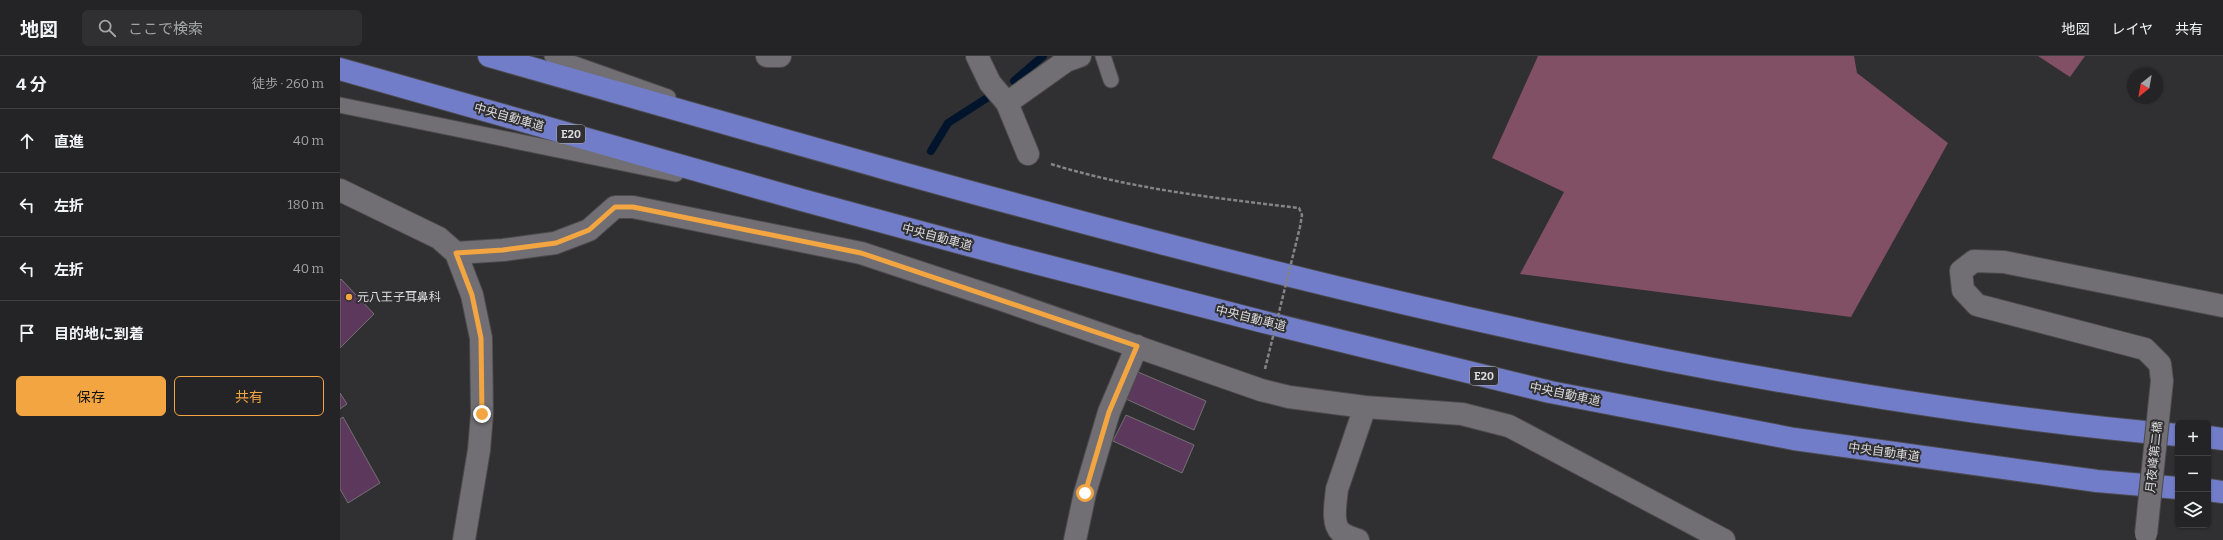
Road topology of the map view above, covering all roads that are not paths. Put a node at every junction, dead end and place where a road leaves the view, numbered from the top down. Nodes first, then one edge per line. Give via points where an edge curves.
1 (489, 56) edge
2 (552, 56) edge
3 (767, 56) edge
4 (780, 56) edge
5 (977, 56) edge
6 (1080, 56) edge
7 (1103, 56) edge
8 (340, 69) edge
9 (1111, 80) dead end
10 (1007, 103) junction
11 (340, 105) edge
12 (820, 150) junction
13 (1028, 154) road end
14 (340, 190) edge
15 (802, 200) junction
16 (456, 253) junction
17 (2223, 306) edge
18 (1137, 346) junction
19 (1365, 407) junction
20 (2175, 435) edge
21 (2211, 437) edge
22 (2223, 438) edge
23 (2175, 488) edge
24 (2211, 490) edge
25 (2223, 492) edge
26 (1345, 537) edge
27 (2145, 537) edge
28 (464, 540) edge
29 (1075, 540) edge
30 (1724, 540) edge

1 - 12 highway
2 - 12 lane
3 - 4 street
5 - 10 street via 990,83
6 - 10 street via 1066,61
7 - 9 lane
8 - 15 highway, 中央自動車道 / E20
10 - 13 street
11 - 15 lane
12 - 20 highway via 1145,239 1370,296 1591,346 1856,395
14 - 16 street via 439,238
15 - 23 highway, 中央自動車道 / E20 via 1233,314 1550,392 1794,439 2098,481
16 - 18 street via 556,243 589,230 615,207 633,207 861,253
16 - 28 street via 472,295 481,338 482,414 479,450
17 - 27 street, 月夜峰第二橋, bridge via 2004,262 1974,261 1961,271 1963,290 1978,305 2145,349 2160,364 2162,381
18 - 19 street via 1289,398
18 - 29 street via 1109,412 1085,493
19 - 26 street via 1337,489 1336,524
19 - 30 street via 1462,414 1509,426
21 - 22 highway
24 - 25 highway

